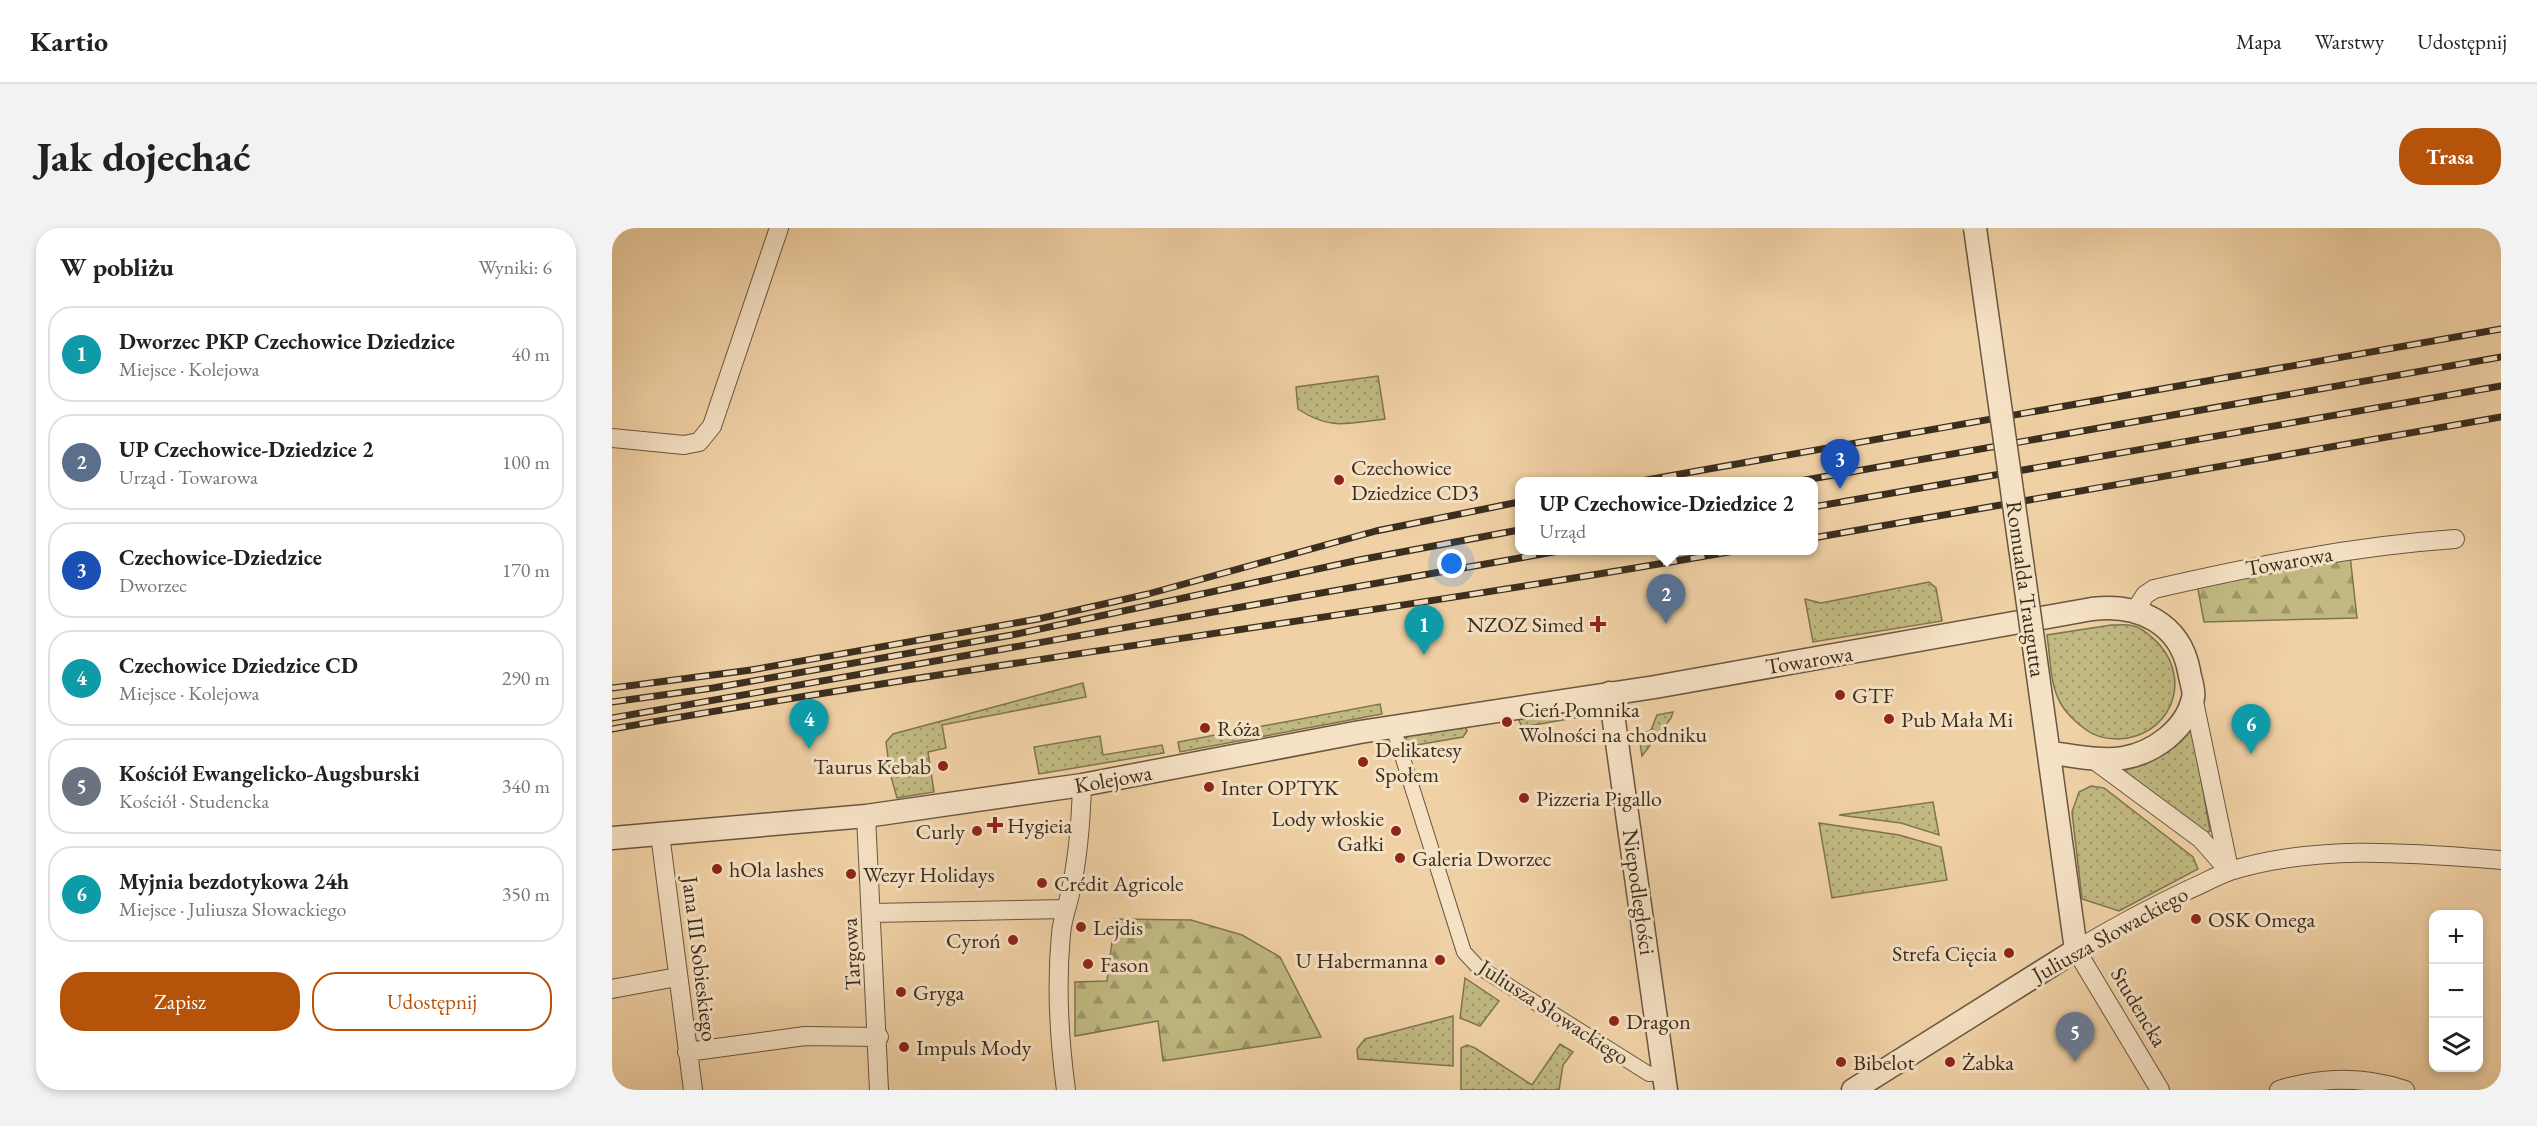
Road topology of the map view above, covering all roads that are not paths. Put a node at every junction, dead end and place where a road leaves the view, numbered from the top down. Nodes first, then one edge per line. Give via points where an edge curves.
1 (779, 228) edge
2 (1975, 228) edge
3 (612, 438) edge
4 (2455, 539) dead end
5 (2135, 611) junction
6 (1610, 693) junction
7 (2193, 697) junction
8 (1393, 728) junction
9 (2050, 753) junction
10 (2089, 757) junction
11 (1082, 784) junction
12 (866, 816) junction
13 (660, 834) junction
14 (612, 838) edge
15 (2501, 860) edge
16 (2229, 871) junction
17 (1065, 909) junction
18 (873, 913) junction
19 (2076, 950) junction
20 (677, 977) junction
21 (612, 988) edge
22 (879, 1036) junction
23 (687, 1052) junction
24 (1665, 1082) edge
25 (693, 1090) edge
26 (879, 1090) edge
27 (1066, 1090) edge
28 (1854, 1090) edge
29 (2160, 1090) edge
30 (2278, 1090) edge
31 (2405, 1090) edge

1 - 3 street via 712,426 699,442 684,445
2 - 9 street, Romualda Traugutta, bridge
4 - 5 street, Towarowa via 2405,542 2266,563 2154,589
5 - 6 street, Towarowa via 2105,608
5 - 7 street via 2156,619 2179,643 2187,660
6 - 8 street, Kolejowa
6 - 24 street, Niepodległości
7 - 10 street via 2168,738 2146,752 2121,759
7 - 16 street
8 - 11 street, Kolejowa
8 - 24 street, Juliusza Słowackiego via 1464,952 1477,966
9 - 10 street
9 - 19 street, Romualda Traugutta
10 - 16 street via 2201,839
11 - 12 street, Kolejowa
11 - 17 street via 1081,814
12 - 13 street, Kolejowa
12 - 18 street, Targowa
13 - 14 street, Kolejowa
13 - 20 street, Jana III Sobieskiego
15 - 16 street, Juliusza Słowackiego via 2346,853
16 - 19 street, Juliusza Słowackiego via 2140,912
17 - 18 street
17 - 27 street via 1059,1010
18 - 22 street, Targowa
19 - 28 street, Juliusza Słowackiego
19 - 29 street, Studencka
20 - 21 street
20 - 23 street, Jana III Sobieskiego
22 - 23 street via 805,1036
22 - 26 street, Targowa
23 - 25 street, Jana III Sobieskiego
30 - 31 street via 2348,1078

